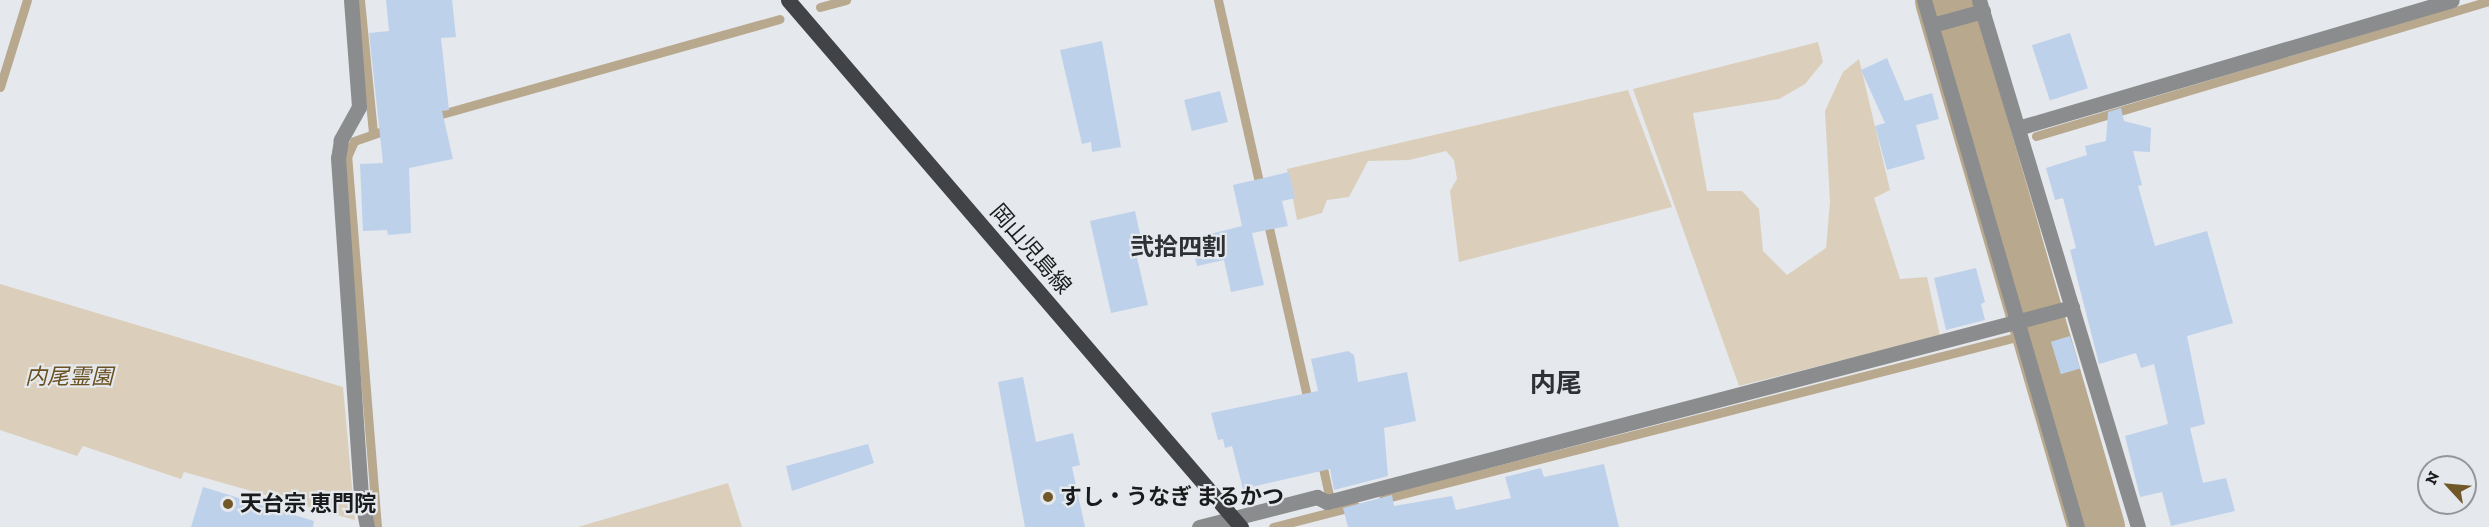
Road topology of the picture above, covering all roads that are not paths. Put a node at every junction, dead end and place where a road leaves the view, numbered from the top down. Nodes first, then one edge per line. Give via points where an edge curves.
1 (351, 0) edge
2 (788, 0) edge
3 (1924, 0) edge
4 (2452, 0) edge
5 (1981, 5) edge
6 (1936, 24) junction
7 (2018, 128) junction
8 (2072, 307) junction
9 (2024, 329) junction
10 (1237, 523) edge
11 (367, 527) edge
12 (1199, 527) edge
13 (2077, 527) edge
14 (2138, 527) edge

1 - 11 street via 359,107 341,140 338,158 361,496
2 - 10 main road, 岡山児島線
3 - 6 street
4 - 7 street
5 - 6 street
5 - 7 street
6 - 9 street
7 - 8 street
8 - 9 street via 2047,314
8 - 14 street
9 - 10 street via 1331,501 1317,497
9 - 13 street
10 - 12 street

